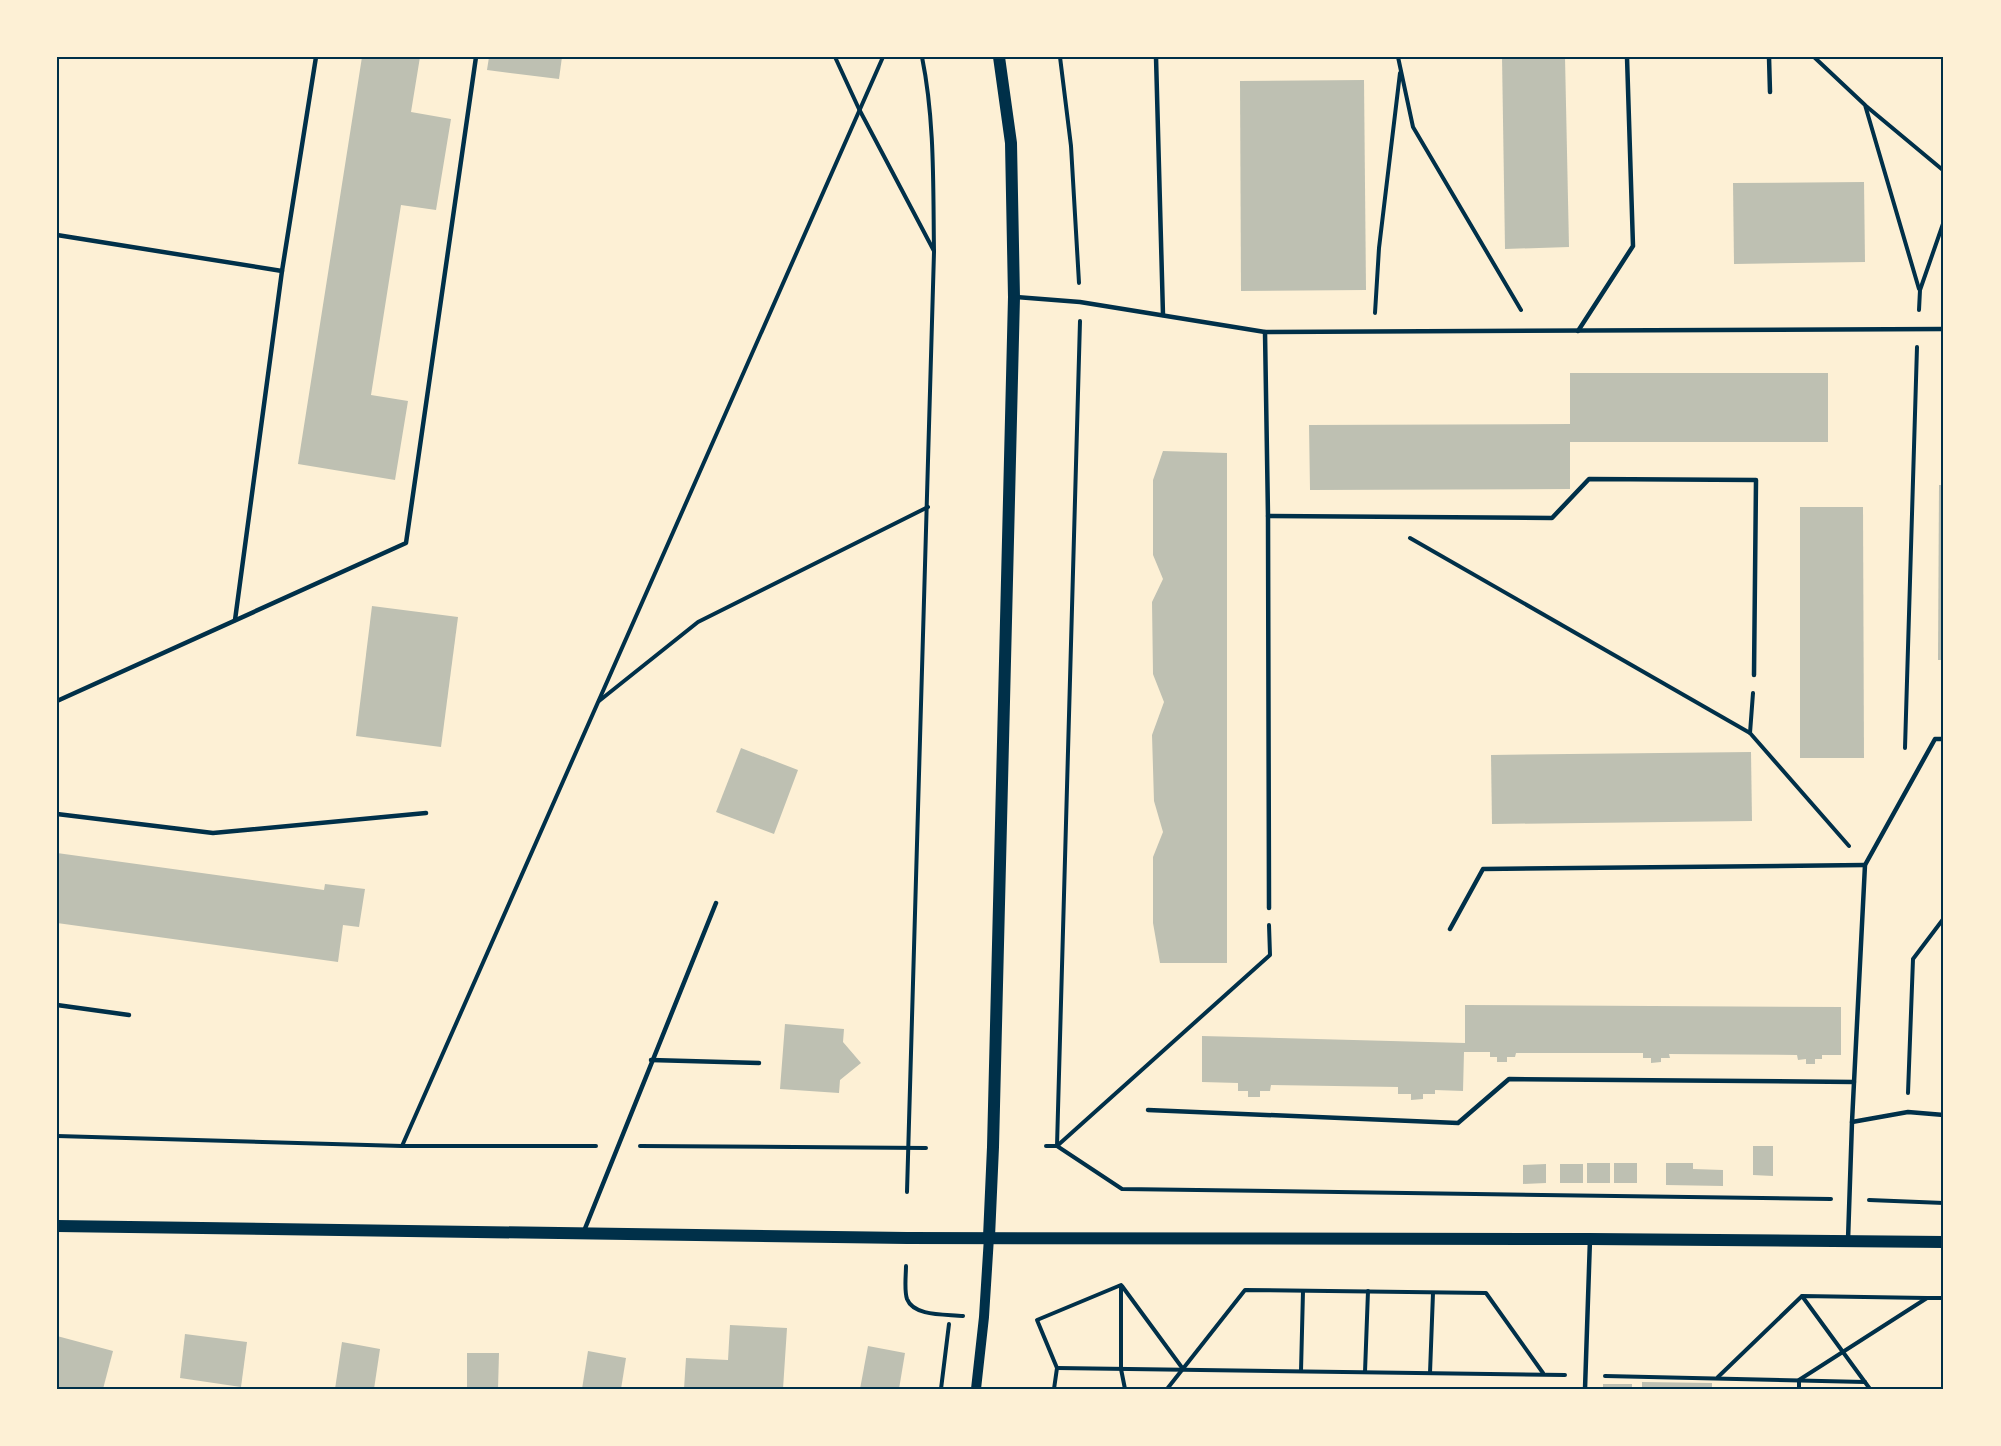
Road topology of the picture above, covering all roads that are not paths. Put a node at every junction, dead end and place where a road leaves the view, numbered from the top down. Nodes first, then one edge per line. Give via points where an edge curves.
1 (316, 57) edge
2 (476, 57) edge
3 (999, 57) edge
4 (1156, 57) edge
5 (1627, 57) edge
6 (1769, 57) edge
7 (1770, 92) dead end
8 (57, 235) edge
9 (282, 271) junction
10 (1014, 297) junction
11 (1163, 315) junction
12 (1944, 329) edge
13 (1578, 331) junction
14 (1265, 332) junction
15 (1268, 516) junction
16 (235, 620) junction
17 (1754, 675) road end
18 (57, 701) edge
19 (1944, 740) edge
20 (426, 813) dead end
21 (57, 814) edge
22 (1865, 865) junction
23 (716, 903) dead end
24 (1269, 908) road end
25 (1450, 929) dead end
26 (57, 1005) edge
27 (129, 1015) dead end
28 (651, 1060) junction
29 (759, 1063) dead end
30 (1854, 1082) junction
31 (1148, 1110) dead end
32 (1944, 1115) edge
33 (1851, 1122) junction
34 (57, 1226) edge
35 (582, 1233) junction
36 (989, 1237) junction
37 (1590, 1239) junction
38 (1848, 1242) junction
39 (1944, 1242) edge
40 (976, 1389) edge
41 (1585, 1389) edge

1 - 9 lane
2 - 16 lane via 406,543
3 - 10 main road via 1011,143
4 - 11 lane
5 - 13 lane via 1633,246
6 - 7 lane
8 - 9 lane
9 - 16 lane
10 - 11 lane
10 - 36 main road
11 - 14 lane
12 - 13 lane
13 - 14 lane
14 - 15 lane
15 - 17 lane via 1552,518 1589,479 1756,480
15 - 24 lane
16 - 18 lane
19 - 22 lane via 1935,740
20 - 21 lane via 213,833
22 - 25 lane via 1483,869
22 - 30 lane
23 - 28 lane
26 - 27 lane
28 - 29 lane
28 - 35 lane
30 - 31 lane via 1509,1079 1458,1123
30 - 33 lane
32 - 33 lane via 1908,1112
33 - 38 lane
34 - 35 main road
35 - 36 main road
36 - 37 main road
36 - 40 street
37 - 38 main road
37 - 41 lane
38 - 39 main road

